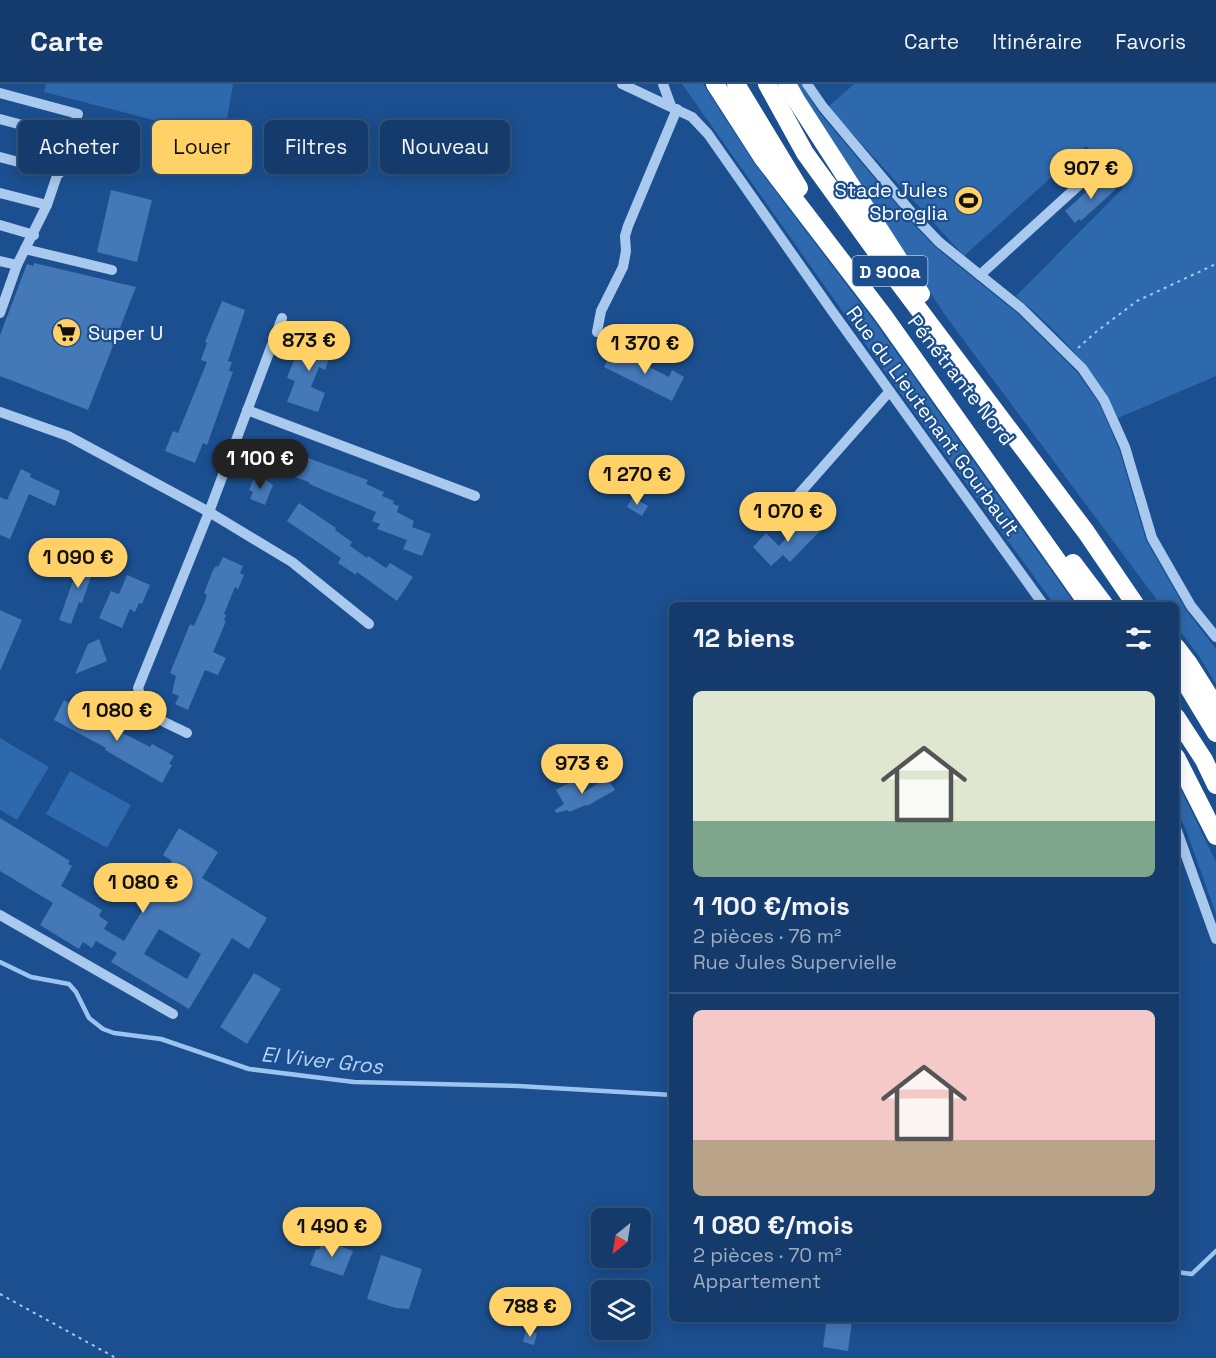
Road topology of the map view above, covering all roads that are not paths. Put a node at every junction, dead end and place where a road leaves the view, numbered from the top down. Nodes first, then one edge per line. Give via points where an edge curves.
1 (622, 84) edge
2 (663, 84) edge
3 (715, 84) edge
4 (736, 84) edge
5 (768, 84) edge
6 (788, 84) edge
7 (807, 84) edge
8 (0, 93) edge
9 (674, 107) junction
10 (0, 119) edge
11 (76, 120) edge
12 (18, 124) edge
13 (0, 157) edge
14 (18, 162) edge
15 (1100, 166) dead end
16 (60, 174) edge
17 (0, 192) edge
18 (47, 205) junction
19 (0, 225) edge
20 (34, 235) junction
21 (25, 249) junction
22 (0, 261) edge
23 (17, 265) junction
24 (112, 270) dead end
25 (980, 275) junction
26 (3, 297) edge
27 (0, 313) edge
28 (883, 315) junction
29 (282, 318) dead end
30 (597, 332) dead end
31 (889, 392) junction
32 (247, 410) junction
33 (3, 413) edge
34 (0, 425) edge
35 (1025, 450) junction
36 (475, 496) dead end
37 (209, 512) junction
38 (783, 526) dead end
39 (1086, 532) junction
40 (1042, 602) edge
41 (1087, 602) edge
42 (1102, 602) edge
43 (1134, 602) edge
44 (1141, 602) edge
45 (369, 624) dead end
46 (1215, 633) edge
47 (1179, 651) edge
48 (1179, 672) edge
49 (1216, 707) edge
50 (1179, 722) edge
51 (187, 733) dead end
52 (1216, 733) edge
53 (1179, 763) edge
54 (1216, 785) edge
55 (1179, 836) edge
56 (1216, 836) edge
57 (0, 915) edge
58 (1216, 939) edge
59 (173, 1014) dead end

1 - 9 street, Rue du Lieutenant Gourbault
2 - 9 street
3 - 28 highway via 762,157
4 - 28 highway, Pénétrante Nord / D 900a
5 - 35 highway, Pénétrante Nord / D 900a via 805,153
6 - 35 highway via 887,243
7 - 25 street via 917,219
8 - 11 street via 78,114
9 - 30 street via 628,226 623,267 601,312
9 - 31 street, Rue du Lieutenant Gourbault via 692,117 708,134
10 - 12 street
13 - 14 street
15 - 25 street
16 - 18 street
17 - 18 street
18 - 20 street
19 - 20 street
20 - 21 street
21 - 23 street
21 - 24 street
22 - 23 street
23 - 26 street
25 - 46 street via 1021,308 1082,368 1104,400 1125,447 1152,538 1191,606
26 - 27 street
28 - 41 highway
28 - 42 highway, Pénétrante Nord / D 900a
29 - 32 street
31 - 38 street via 784,510
31 - 40 street, Rue du Lieutenant Gourbault
32 - 36 street
32 - 37 street
33 - 34 street
33 - 37 street via 68,436
35 - 39 highway, Pénétrante Nord / D 900a
37 - 45 street via 292,562
37 - 51 street via 138,687 142,705
39 - 43 highway, Pénétrante Nord / D 900a
39 - 44 highway
47 - 49 highway
48 - 52 highway
50 - 54 highway
53 - 56 highway
55 - 58 street
57 - 59 street

